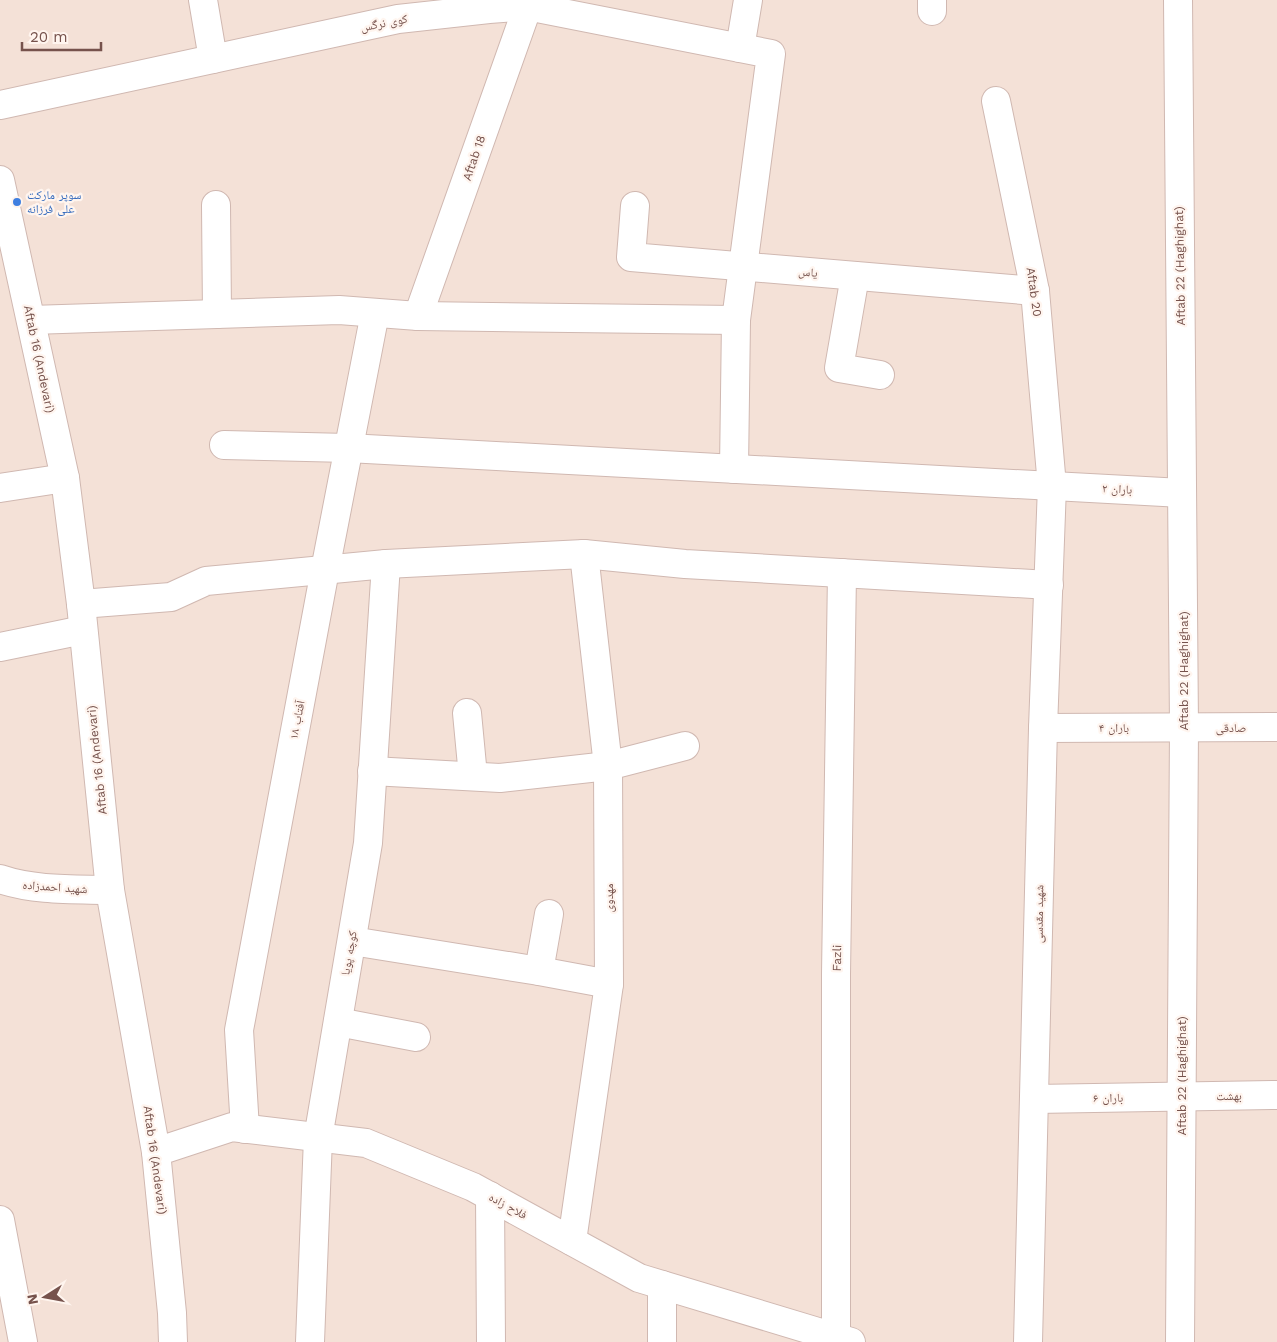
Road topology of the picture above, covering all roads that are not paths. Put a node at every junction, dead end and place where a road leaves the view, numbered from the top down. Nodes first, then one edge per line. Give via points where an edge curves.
1 (204, 0) edge
2 (748, 0) edge
3 (1178, 0) edge
4 (528, 3) edge
5 (443, 7) edge
6 (740, 48) junction
7 (213, 59) junction
8 (996, 101) dead end
9 (0, 105) edge
10 (2, 196) edge
11 (216, 205) dead end
12 (636, 206) dead end
13 (743, 266) junction
14 (855, 276) junction
15 (1035, 290) junction
16 (374, 313) junction
17 (217, 314) junction
18 (418, 316) junction
19 (31, 320) junction
20 (736, 320) junction
21 (880, 375) dead end
22 (224, 445) dead end
23 (348, 448) junction
24 (734, 469) junction
25 (65, 478) junction
26 (1052, 486) junction
27 (0, 488) edge
28 (1182, 493) junction
29 (584, 554) junction
30 (386, 564) junction
31 (325, 570) junction
32 (842, 573) junction
33 (1049, 585) junction
34 (82, 617) junction
35 (0, 647) edge
36 (467, 713) dead end
37 (1277, 727) edge
38 (1044, 728) junction
39 (1184, 728) junction
40 (685, 746) dead end
41 (608, 766) junction
42 (372, 771) junction
43 (473, 776) junction
44 (0, 879) edge
45 (110, 890) junction
46 (549, 914) dead end
47 (352, 941) junction
48 (539, 971) junction
49 (610, 984) junction
50 (338, 1022) junction
51 (416, 1037) dead end
52 (1277, 1096) edge
53 (1182, 1097) junction
54 (1035, 1099) junction
55 (245, 1129) junction
56 (318, 1138) junction
57 (156, 1152) junction
58 (490, 1196) junction
59 (0, 1220) edge
60 (572, 1241) junction
61 (662, 1285) junction
62 (841, 1340) edge
63 (24, 1342) edge
64 (173, 1342) edge
65 (310, 1342) edge
66 (491, 1342) edge
67 (662, 1342) edge
68 (1028, 1342) edge
69 (1180, 1342) edge

1 - 7 street
2 - 6 street
3 - 28 street, Aftab 22 (Haghighat)
4 - 5 street, کوی نرگس
4 - 6 street, کوی نرگس
4 - 18 street, Aftab 18
5 - 7 street, کوی نرگس
6 - 13 street, کوی نرگس via 771,54
7 - 9 street, کوی نرگس
8 - 15 street, Aftab 20
10 - 19 street, Aftab 16 (Andevari)
11 - 17 street
12 - 13 street, یاس via 631,257
13 - 14 street, یاس
13 - 20 street
14 - 15 street, یاس
14 - 21 street via 839,368
15 - 26 street, Aftab 20
16 - 17 street via 339,310
16 - 18 street
16 - 23 street, آفتاب ۱۸
17 - 19 street
18 - 20 street
19 - 25 street, Aftab 16 (Andevari)
20 - 24 street
22 - 23 street, باران ۲
23 - 24 street, باران ۲
23 - 31 street, آفتاب ۱۸
24 - 26 street, باران ۲
25 - 27 street
25 - 34 street, Aftab 16 (Andevari)
26 - 28 street, باران ۲
26 - 33 street, شهید مقدسی
28 - 39 street, Aftab 22 (Haghighat)
29 - 30 street
29 - 32 street via 685,564
29 - 41 street, مهدوی
30 - 31 street
30 - 42 street, کوچه پویا
31 - 34 street via 206,581 171,597
31 - 55 street, آفتاب ۱۸ via 239,1030
32 - 33 street
32 - 62 street, Fazli via 836,974
33 - 38 street, شهید مقدسی
34 - 35 street
34 - 45 street, Aftab 16 (Andevari)
36 - 43 street
37 - 39 street, صادقی
38 - 39 street, باران ۴
38 - 54 street, شهید مقدسی
39 - 53 street, Aftab 22 (Haghighat)
40 - 41 street
41 - 43 street via 500,778
41 - 49 street, مهدوی
42 - 43 street
42 - 47 street, کوچه پویا via 368,842
44 - 45 street, شهید احمدزاده via 33,887
45 - 57 street, Aftab 16 (Andevari)
46 - 48 street
47 - 48 street
47 - 50 street, کوچه پویا
48 - 49 street
49 - 60 street, مهدوی
50 - 51 street
50 - 56 street, کوچه پویا
52 - 53 street, بهشت
53 - 54 street, باران ۶
53 - 69 street, Aftab 22 (Haghighat)
54 - 68 street, شهید مقدسی
55 - 56 street, فلاح زاده
55 - 57 street, فلاح زاده via 232,1128
56 - 58 street, فلاح زاده via 366,1143 473,1186
56 - 65 street, کوچه پویا
57 - 64 street, Aftab 16 (Andevari)
58 - 60 street, فلاح زاده
58 - 66 street
59 - 63 street
60 - 61 street, فلاح زاده via 639,1278
61 - 62 street, فلاح زاده
61 - 67 street

